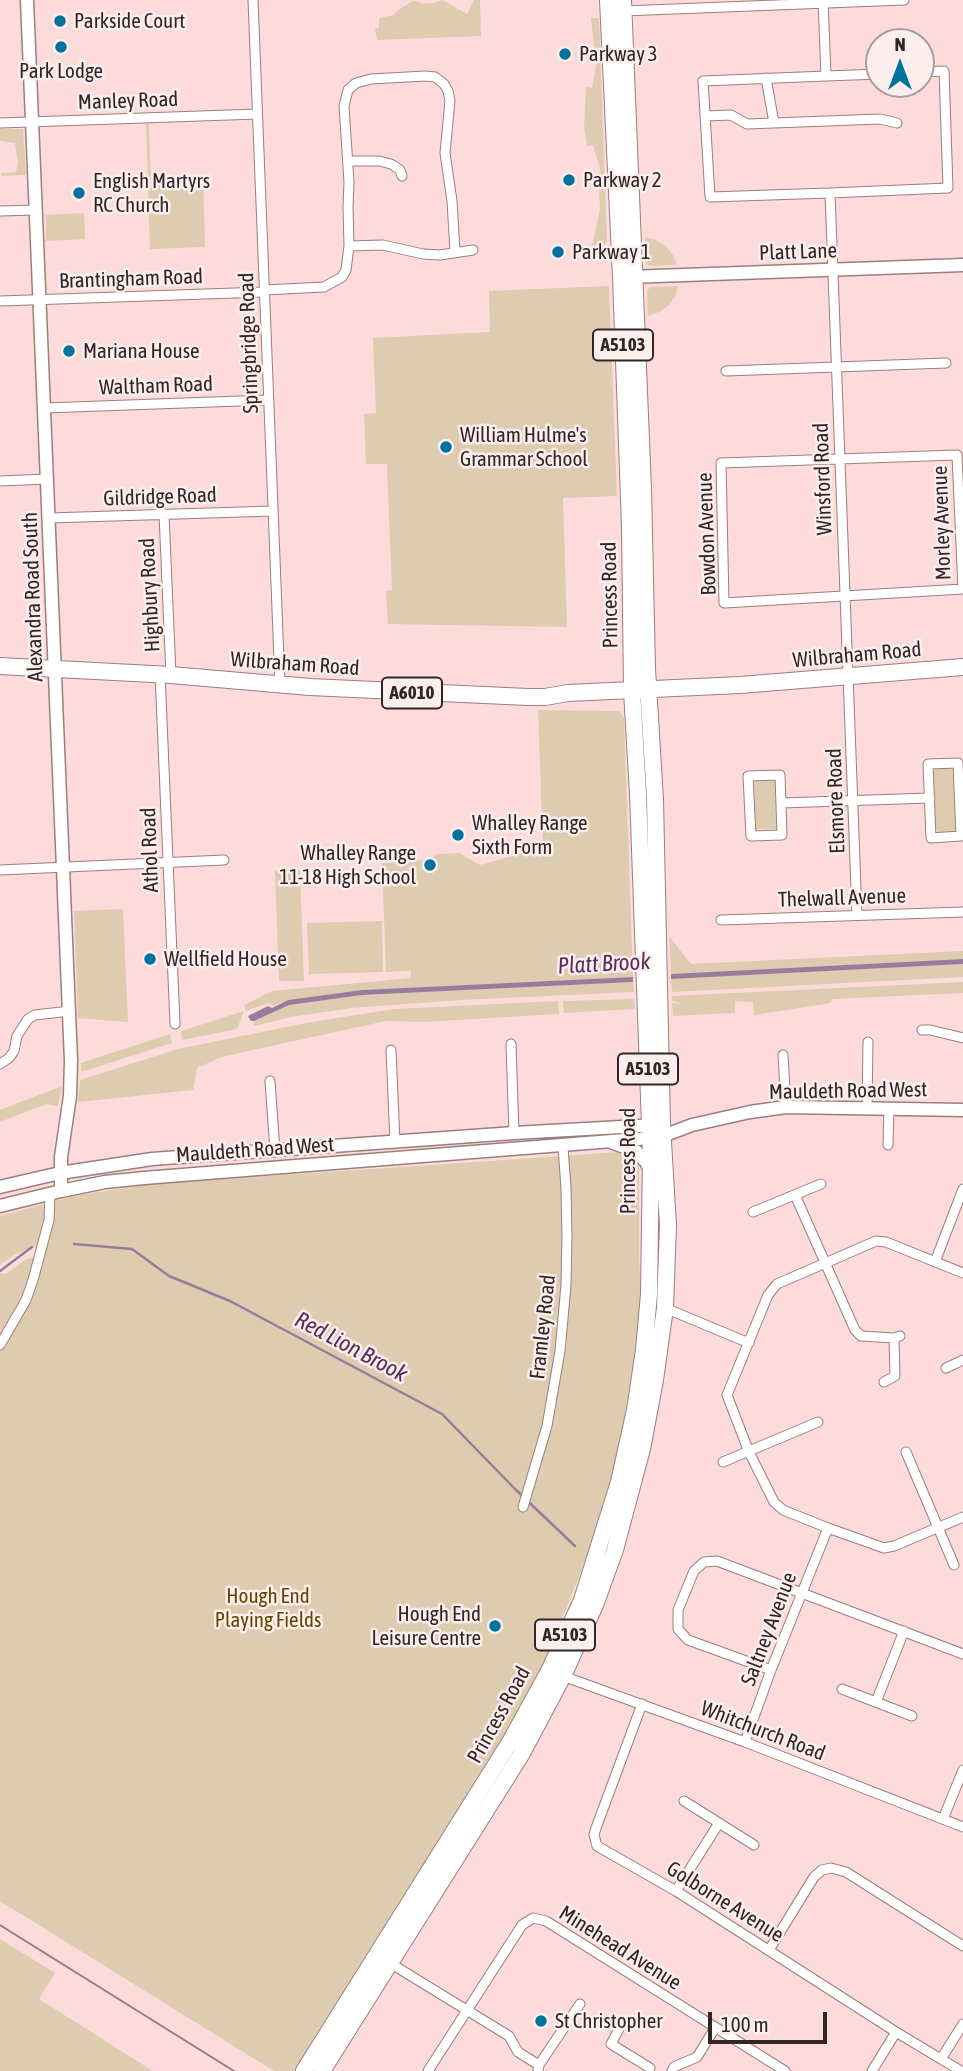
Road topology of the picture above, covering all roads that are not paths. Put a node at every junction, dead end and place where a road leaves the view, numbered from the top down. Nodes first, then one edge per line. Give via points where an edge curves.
1 (27, 0) edge
2 (253, 0) edge
3 (608, 0) edge
4 (904, 0) edge
5 (823, 2) edge
6 (623, 5) edge
7 (935, 71) edge
8 (865, 75) edge
9 (826, 76) junction
10 (766, 78) junction
11 (257, 114) junction
12 (705, 116) junction
13 (33, 122) junction
14 (0, 123) edge
15 (774, 123) junction
16 (897, 123) dead end
17 (349, 161) junction
18 (402, 176) dead end
19 (830, 193) junction
20 (36, 210) junction
21 (0, 211) edge
22 (349, 246) junction
23 (472, 250) dead end
24 (455, 252) junction
25 (963, 265) edge
26 (833, 270) junction
27 (628, 277) junction
28 (264, 291) junction
29 (40, 300) junction
30 (0, 301) edge
31 (946, 363) dead end
32 (836, 367) junction
33 (726, 371) dead end
34 (268, 400) junction
35 (44, 408) junction
36 (840, 459) junction
37 (48, 479) junction
38 (0, 481) edge
39 (273, 511) junction
40 (164, 514) junction
41 (49, 518) junction
42 (846, 596) junction
43 (0, 666) edge
44 (963, 667) edge
45 (55, 668) junction
46 (165, 675) junction
47 (963, 678) edge
48 (849, 681) junction
49 (280, 685) junction
50 (650, 695) junction
51 (632, 696) junction
52 (930, 798) junction
53 (854, 800) junction
54 (781, 803) junction
55 (225, 860) dead end
56 (168, 862) junction
57 (63, 868) junction
58 (0, 870) edge
59 (963, 912) edge
60 (857, 915) junction
61 (722, 920) dead end
62 (652, 967) junction
63 (70, 1011) junction
64 (174, 1024) dead end
65 (927, 1027) dead end
66 (963, 1038) edge
67 (868, 1042) dead end
68 (512, 1044) dead end
69 (391, 1050) dead end
70 (783, 1055) dead end
71 (0, 1065) edge
72 (270, 1081) dead end
73 (786, 1107) junction
74 (867, 1107) junction
75 (889, 1108) junction
76 (963, 1110) edge
77 (656, 1131) junction
78 (514, 1133) junction
79 (609, 1141) junction
80 (395, 1142) junction
81 (888, 1145) dead end
82 (563, 1147) dead end
83 (515, 1149) junction
84 (275, 1151) junction
85 (650, 1171) junction
86 (60, 1173) junction
87 (821, 1184) dead end
88 (0, 1187) edge
89 (963, 1189) edge
90 (55, 1192) junction
91 (795, 1195) junction
92 (0, 1206) edge
93 (753, 1212) dead end
94 (824, 1262) junction
95 (935, 1262) junction
96 (963, 1273) edge
97 (665, 1308) junction
98 (749, 1343) junction
99 (0, 1345) edge
100 (963, 1360) edge
101 (946, 1368) dead end
102 (884, 1382) dead end
103 (818, 1422) dead end
104 (749, 1452) junction
105 (906, 1452) dead end
106 (723, 1462) dead end
107 (523, 1507) dead end
108 (963, 1517) edge
109 (939, 1527) junction
110 (828, 1528) junction
111 (954, 1565) dead end
112 (802, 1593) junction
113 (904, 1631) junction
114 (963, 1654) edge
115 (771, 1670) junction
116 (556, 1673) junction
117 (842, 1689) dead end
118 (876, 1702) junction
119 (642, 1704) junction
120 (912, 1716) dead end
121 (745, 1742) junction
122 (963, 1770) edge
123 (684, 1801) dead end
124 (943, 1819) junction
125 (719, 1823) junction
126 (963, 1827) edge
127 (754, 1845) dead end
128 (676, 1891) junction
129 (963, 1946) edge
130 (769, 1950) junction
131 (390, 1964) junction
132 (580, 2004) dead end
133 (466, 2011) junction
134 (963, 2024) edge
135 (715, 2028) junction
136 (619, 2029) dead end
137 (896, 2032) junction
138 (941, 2059) junction
139 (538, 2068) edge
140 (650, 2068) dead end
141 (304, 2071) edge
142 (322, 2071) edge
143 (428, 2071) edge
144 (671, 2071) edge
145 (785, 2071) edge
146 (872, 2071) edge
147 (961, 2071) edge

1 - 13 street, Alexandra Road South
2 - 11 street, Springbridge Road
3 - 27 highway, Princess Road / A5103
4 - 5 street
5 - 6 street
5 - 9 street
6 - 27 highway, Princess Road / A5103
7 - 19 street via 944,71 948,188
8 - 9 street
9 - 10 street
10 - 12 street via 703,81
10 - 15 street
11 - 13 street, Manley Road
11 - 28 street, Springbridge Road
12 - 15 street via 731,115 747,124
12 - 19 street via 710,197
13 - 14 street, Manley Road
13 - 20 street, Alexandra Road South
15 - 16 street via 880,119
17 - 18 street via 391,164
17 - 22 street, Brantingham Road
17 - 24 street, Brantingham Road via 344,106 355,83 425,76 444,84 450,102 445,153
19 - 26 street, Winsford Road
20 - 21 street
20 - 29 street, Alexandra Road South
22 - 24 street via 383,245 423,254
22 - 28 street, Brantingham Road via 346,270 334,284
23 - 24 street
25 - 26 street, Platt Lane
26 - 27 street, Platt Lane
26 - 32 street, Winsford Road
27 - 50 highway, Princess Road / A5103
27 - 51 highway, Princess Road / A5103
28 - 29 street, Brantingham Road
28 - 34 street, Springbridge Road
29 - 30 street, Brantingham Road
29 - 35 street, Alexandra Road South
31 - 32 street
32 - 33 street
32 - 36 street, Winsford Road
34 - 35 street, Waltham Road
34 - 39 street, Springbridge Road
35 - 37 street, Alexandra Road South
36 - 42 street, Winsford Road
36 - 42 street, Morley Avenue via 957,455 963,589
36 - 42 street, Bowdon Avenue via 721,463 724,603
37 - 38 street
37 - 41 street, Alexandra Road South
39 - 40 street, Gildridge Road
39 - 49 street, Springbridge Road
40 - 41 street, Gildridge Road
40 - 46 street, Highbury Road
41 - 45 street, Alexandra Road South
42 - 48 street, Winsford Road
43 - 45 highway, Wilbraham Road / A6010
44 - 48 highway, Wilbraham Road / A6010
45 - 46 highway, Wilbraham Road / A6010
45 - 57 street, Alexandra Road South
46 - 49 highway, Wilbraham Road / A6010
46 - 56 street, Athol Road
47 - 48 highway, Wilbraham Road / A6010
48 - 50 highway, Wilbraham Road / A6010 via 670,698
48 - 53 street, Elsmore Road
49 - 51 highway, Wilbraham Road / A6010 via 454,695
50 - 51 highway, Wilbraham Road / A6010
50 - 62 highway, Princess Road / A5103
51 - 62 highway, Princess Road / A5103
52 - 52 street via 928,764 958,763 961,836 931,838
52 - 53 street
53 - 54 street
53 - 60 street, Elsmore Road
54 - 54 street via 782,835 751,836 748,776 780,775
55 - 56 street
56 - 57 street
56 - 64 street, Athol Road
57 - 58 street
57 - 63 street, Alexandra Road South
59 - 60 street, Thelwall Avenue
60 - 61 street, Thelwall Avenue
62 - 77 highway, Princess Road / A5103
63 - 71 street via 27,1019 13,1052
63 - 86 street, Alexandra Road South via 70,1096
65 - 66 street
67 - 74 street
68 - 78 street
69 - 80 street
70 - 73 street
72 - 84 street
73 - 74 street, Mauldeth Road West
73 - 77 street, Mauldeth Road West
74 - 75 street, Mauldeth Road West
75 - 76 street, Mauldeth Road West
75 - 81 street
77 - 78 street, Mauldeth Road West
77 - 79 street, Mauldeth Road West
77 - 85 highway, Princess Road / A5103
77 - 97 highway, Princess Road / A5103 via 668,1225
78 - 80 street, Mauldeth Road West
78 - 83 street
79 - 83 street, Mauldeth Road West
79 - 85 street via 636,1152
80 - 84 street, Mauldeth Road West
82 - 107 street, Framley Road via 567,1236 563,1322 547,1426
83 - 90 street, Mauldeth Road West via 195,1173
84 - 86 street, Mauldeth Road West via 152,1159
85 - 116 highway, Princess Road / A5103 via 648,1305 635,1410 619,1482
86 - 88 street, Mauldeth Road West
86 - 90 street, Alexandra Road South
87 - 91 street
89 - 95 street
90 - 92 street, Mauldeth Road West
90 - 99 street via 26,1300
91 - 93 street
91 - 94 street
94 - 95 street via 876,1241
94 - 98 street via 772,1288
94 - 102 street via 860,1336 897,1337 895,1376
95 - 96 street
97 - 98 street
97 - 116 highway, Princess Road / A5103 via 634,1486 606,1577
98 - 104 street via 727,1395
100 - 101 street
103 - 104 street
104 - 106 street
104 - 110 street via 774,1503
105 - 109 street
108 - 109 street
109 - 110 street via 884,1548
109 - 111 street
110 - 112 street, Saltney Avenue
112 - 113 street
112 - 115 street, Saltney Avenue
112 - 115 street via 717,1561 704,1562 694,1571 678,1610 678,1629 688,1640
113 - 114 street
113 - 118 street
115 - 121 street, Saltney Avenue
116 - 119 street, Whitchurch Road
116 - 131 highway, Princess Road / A5103 via 521,1755
116 - 141 highway, Princess Road / A5103
117 - 118 street
118 - 120 street
119 - 121 street, Whitchurch Road
119 - 128 street, Golborne Avenue via 595,1841
121 - 124 street, Whitchurch Road
122 - 124 street
123 - 125 street
124 - 126 street, Whitchurch Road
125 - 127 street
125 - 128 street
128 - 130 street, Golborne Avenue
129 - 130 street via 846,1872 831,1868 814,1877
130 - 137 street, Golborne Avenue
131 - 133 street
131 - 142 highway, Princess Road / A5103
132 - 139 street
133 - 135 street, Minehead Avenue via 522,1925 533,1918 546,1921
133 - 139 street via 509,2036 518,2052
133 - 143 street
134 - 138 street
135 - 144 street via 697,2057
135 - 145 street, Minehead Avenue
136 - 140 street via 611,2044
137 - 138 street, Golborne Avenue
137 - 146 street
138 - 147 street, Golborne Avenue

